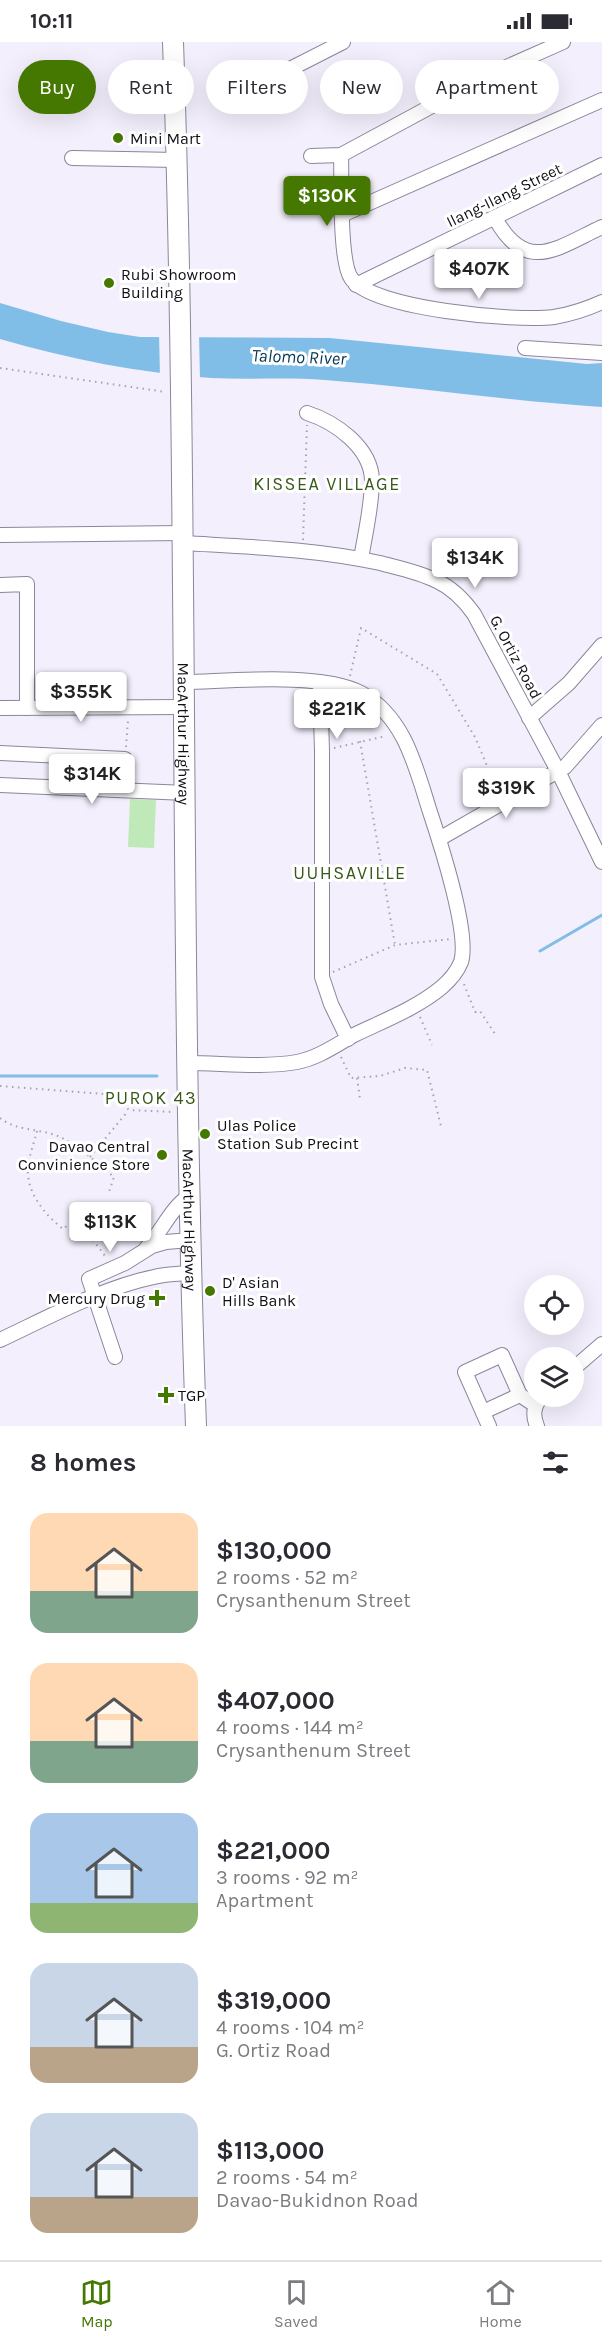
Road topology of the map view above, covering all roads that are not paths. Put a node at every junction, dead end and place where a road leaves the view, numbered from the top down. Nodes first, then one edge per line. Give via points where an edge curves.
1 (173, 42) edge
2 (343, 42) edge
3 (562, 42) edge
4 (308, 60) edge
5 (602, 100) edge
6 (342, 155) junction
7 (310, 156) dead end
8 (72, 158) dead end
9 (177, 160) junction
10 (602, 165) edge
11 (342, 215) junction
12 (495, 218) junction
13 (602, 227) edge
14 (356, 285) junction
15 (602, 302) edge
16 (525, 348) dead end
17 (602, 353) edge
18 (307, 413) road end
19 (0, 535) edge
20 (184, 538) junction
21 (361, 559) junction
22 (0, 585) edge
23 (602, 645) edge
24 (185, 681) junction
25 (320, 682) junction
26 (186, 707) junction
27 (0, 708) edge
28 (27, 708) junction
29 (529, 718) junction
30 (602, 725) edge
31 (0, 753) edge
32 (125, 759) road end
33 (558, 771) junction
34 (0, 785) edge
35 (186, 793) junction
36 (439, 839) junction
37 (602, 862) edge
38 (342, 1042) junction
39 (188, 1063) junction
40 (189, 1196) junction
41 (190, 1240) junction
42 (143, 1250) junction
43 (190, 1273) junction
44 (95, 1297) junction
45 (0, 1325) edge
46 (6, 1337) edge
47 (602, 1344) edge
48 (116, 1357) dead end
49 (584, 1360) edge
50 (520, 1395) junction
51 (524, 1396) edge
52 (537, 1407) edge
53 (483, 1412) junction
54 (196, 1426) edge
55 (489, 1426) edge
56 (537, 1426) edge

1 - 9 highway, MacArthur Highway
2 - 4 street
3 - 6 street via 494,73
5 - 11 street
6 - 7 street
6 - 11 street
8 - 9 street
9 - 20 highway, MacArthur Highway
10 - 12 street, Ilang-Ilang Street
11 - 14 street via 346,268
12 - 13 street via 511,242 535,253 552,251
12 - 14 street, Ilang-Ilang Street
14 - 15 street via 380,297 472,315 553,317
16 - 17 street
18 - 21 street via 341,430 367,459 372,480
19 - 20 street, G. Ortiz Road
20 - 21 street, G. Ortiz Road
20 - 24 highway, MacArthur Highway
21 - 29 street, G. Ortiz Road via 414,571 438,581 464,601
22 - 28 street via 27,584
23 - 29 street via 569,683
24 - 25 street
24 - 26 highway, MacArthur Highway
25 - 36 street via 360,693 395,722
25 - 38 street via 322,977
26 - 28 street
26 - 35 highway, MacArthur Highway
27 - 28 street
29 - 33 street, G. Ortiz Road
30 - 33 street
31 - 32 street
33 - 36 street
33 - 37 street, G. Ortiz Road
34 - 35 street
35 - 39 highway, MacArthur Highway
36 - 38 street via 463,940 456,973 415,1005
38 - 39 street via 297,1062
39 - 40 highway, MacArthur Highway
40 - 41 highway, MacArthur Highway
40 - 42 street
41 - 42 street via 166,1242
41 - 43 highway, MacArthur Highway
42 - 44 street via 89,1280
43 - 44 street via 154,1277
43 - 54 highway, MacArthur Highway
44 - 46 street
44 - 48 street
45 - 46 street
47 - 49 street
50 - 51 street
50 - 53 street
50 - 53 street via 502,1355 465,1372
52 - 56 street
53 - 55 street

